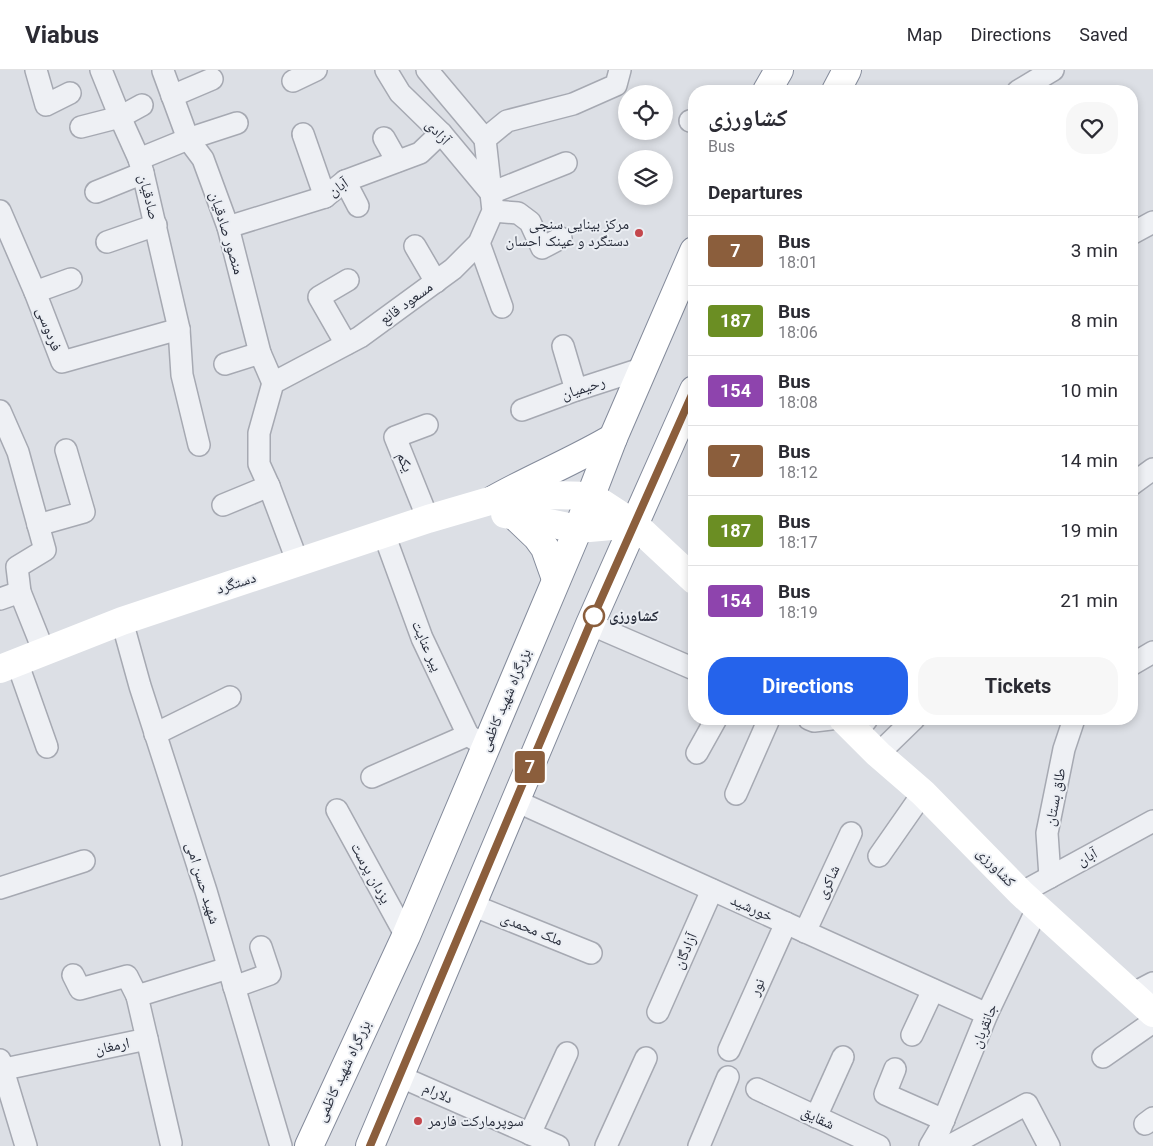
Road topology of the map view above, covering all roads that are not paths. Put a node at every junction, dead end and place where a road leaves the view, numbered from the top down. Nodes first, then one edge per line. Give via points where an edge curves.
1 (36, 70) edge
2 (101, 70) edge
3 (316, 70) edge
4 (386, 70) edge
5 (427, 70) edge
6 (779, 70) edge
7 (1053, 70) edge
8 (163, 71) edge
9 (212, 78) dead end
10 (618, 78) edge
11 (293, 81) dead end
12 (770, 85) edge
13 (1028, 85) edge
14 (70, 93) dead end
15 (172, 96) junction
16 (142, 106) dead end
17 (120, 117) junction
18 (237, 123) dead end
19 (81, 127) dead end
20 (441, 133) junction
21 (303, 134) dead end
22 (384, 138) dead end
23 (188, 139) junction
24 (485, 139) junction
25 (398, 161) junction
26 (566, 163) dead end
27 (141, 166) junction
28 (345, 181) junction
29 (96, 192) dead end
30 (325, 197) junction
31 (492, 202) junction
32 (358, 206) dead end
33 (0, 211) edge
34 (1153, 222) edge
35 (156, 226) junction
36 (228, 227) junction
37 (1138, 230) edge
38 (561, 238) dead end
39 (107, 242) dead end
40 (479, 243) junction
41 (415, 246) dead end
42 (688, 265) edge
43 (71, 279) dead end
44 (348, 280) dead end
45 (436, 282) junction
46 (35, 292) junction
47 (502, 306) dead end
48 (179, 329) junction
49 (346, 344) junction
50 (563, 346) dead end
51 (260, 352) junction
52 (225, 364) dead end
53 (644, 368) junction
54 (273, 383) junction
55 (576, 390) junction
56 (688, 403) edge
57 (522, 410) dead end
58 (0, 411) edge
59 (427, 425) dead end
60 (613, 438) junction
61 (6, 443) edge
62 (199, 445) dead end
63 (66, 450) dead end
64 (1153, 469) edge
65 (1138, 480) edge
66 (269, 486) junction
67 (592, 496) junction
68 (484, 503) junction
69 (223, 504) dead end
70 (516, 517) junction
71 (428, 519) junction
72 (634, 524) junction
73 (38, 526) junction
74 (578, 529) junction
75 (384, 534) junction
76 (298, 563) junction
77 (688, 574) edge
78 (556, 579) junction
79 (10, 596) edge
80 (122, 621) junction
81 (590, 624) junction
82 (44, 652) junction
83 (1153, 652) edge
84 (1138, 661) edge
85 (8, 665) edge
86 (688, 666) edge
87 (230, 697) dead end
88 (713, 725) edge
89 (766, 725) edge
90 (856, 725) edge
91 (908, 725) edge
92 (1072, 725) edge
93 (156, 734) junction
94 (477, 741) junction
95 (47, 747) dead end
96 (697, 753) dead end
97 (878, 754) junction
98 (372, 777) dead end
99 (923, 792) junction
100 (736, 794) dead end
101 (516, 801) junction
102 (337, 810) dead end
103 (1153, 821) edge
104 (851, 833) dead end
105 (879, 856) dead end
106 (84, 860) dead end
107 (1050, 877) junction
108 (0, 888) edge
109 (712, 890) junction
110 (1030, 900) junction
111 (472, 905) junction
112 (786, 923) junction
113 (806, 932) junction
114 (406, 936) junction
115 (261, 947) dead end
116 (591, 953) dead end
117 (74, 975) dead end
118 (231, 977) junction
119 (1143, 989) edge
120 (933, 990) junction
121 (137, 996) junction
122 (658, 1012) dead end
123 (987, 1014) junction
124 (1153, 1014) edge
125 (1153, 1022) edge
126 (912, 1034) dead end
127 (147, 1039) junction
128 (729, 1050) dead end
129 (567, 1053) dead end
130 (1103, 1056) dead end
131 (843, 1057) dead end
132 (646, 1058) dead end
133 (1, 1067) edge
134 (896, 1069) dead end
135 (400, 1076) junction
136 (728, 1077) dead end
137 (757, 1089) dead end
138 (816, 1117) junction
139 (943, 1137) edge
140 (534, 1139) edge
141 (171, 1144) dead end
142 (26, 1146) edge
143 (281, 1146) edge
144 (309, 1146) edge
145 (370, 1146) edge
146 (558, 1146) edge
147 (606, 1146) edge
148 (699, 1146) edge
149 (879, 1146) edge
150 (1050, 1146) edge

1 - 14 street via 46,105
2 - 17 street, صادقیان
3 - 11 street
4 - 20 street, آزادی via 400,93
5 - 24 street
6 - 12 main road
7 - 13 street
8 - 15 street, منصور صادقیان
9 - 15 street
10 - 24 street via 573,104 508,121
15 - 23 street, منصور صادقیان
16 - 17 street
17 - 19 street
17 - 27 street, صادقیان
18 - 23 street
20 - 25 street, آبان via 420,153
20 - 31 street, آزادی
21 - 30 street
22 - 25 street
23 - 27 street
23 - 36 street, منصور صادقیان via 203,159
24 - 31 street, مسعود قانع
25 - 28 street, آبان
26 - 31 street
27 - 29 street
27 - 35 street, صادقیان
28 - 30 street, آبان
28 - 32 street
30 - 36 street, آبان
31 - 38 street via 530,222 542,248
31 - 40 street, مسعود قانع
33 - 46 street, فردوسی
34 - 37 street
35 - 39 street
35 - 48 street, صادقیان
36 - 51 street, منصور صادقیان
40 - 45 street, مسعود قانع
40 - 47 street
41 - 45 street
42 - 53 main road, بزرگراه شهید کاظمی
43 - 46 street
44 - 49 street via 319,297
45 - 49 street, مسعود قانع
46 - 48 street, فردوسی via 62,362
48 - 62 street, صادقیان via 182,375
49 - 54 street, مسعود قانع
50 - 55 street
51 - 52 street
51 - 54 street, منصور صادقیان
53 - 55 street, رحیمیان
53 - 60 main road, بزرگراه شهید کاظمی
54 - 66 street via 259,433 259,464
55 - 57 street, رحیمیان
56 - 72 main road
58 - 61 street
59 - 71 street, یکم via 395,437
60 - 67 main road, بزرگراه شهید کاظمی
60 - 68 main road
61 - 73 street via 18,452
63 - 73 street via 84,512
64 - 65 street
66 - 69 street
66 - 76 street
67 - 68 main road, دستگرد via 551,495
67 - 72 main road
67 - 74 main road, بزرگراه شهید کاظمی
68 - 70 main road
68 - 71 main road, دستگرد
70 - 74 main road
70 - 78 main road via 537,537
71 - 75 main road, دستگرد
72 - 74 main road
72 - 77 main road
72 - 81 main road
73 - 79 street via 44,550 17,567
74 - 78 main road, بزرگراه شهید کاظمی
75 - 76 main road, دستگرد
75 - 94 street, پیر عنایت via 422,638
76 - 80 main road, دستگرد
78 - 94 main road, بزرگراه شهید کاظمی
79 - 82 street
80 - 82 main road, دستگرد
80 - 93 street, شهید حسن امی
81 - 86 street
81 - 101 main road
82 - 85 main road, دستگرد
83 - 84 street
85 - 95 street
87 - 93 street
88 - 96 street
89 - 100 street
90 - 97 main road, کشاورزی
91 - 97 street
92 - 107 street, طاق بستان via 1064,749 1048,833
93 - 118 street, شهید حسن امی
94 - 98 street
94 - 114 main road, بزرگراه شهید کاظمی
97 - 99 main road, کشاورزی
99 - 105 street
99 - 110 main road, کشاورزی
101 - 109 street, خورشید
101 - 111 main road
102 - 114 street, یزدان پرست
103 - 107 street, آبان
104 - 113 street, شاکری
106 - 108 street
107 - 110 street, آبان
109 - 112 street, خورشید
109 - 122 street, آزادگان
110 - 119 main road, کشاورزی
110 - 123 street, جانقربان
111 - 116 street, ملک محمدی
111 - 135 main road
112 - 113 street, خورشید
112 - 128 street, نور
113 - 120 street, خورشید
114 - 144 main road, بزرگراه شهید کاظمی
115 - 118 street via 270,974
117 - 121 street, ارمغان via 80,989 127,976
118 - 121 street
118 - 143 street, شهید حسن امی
119 - 124 main road, کشاورزی
120 - 123 street, خورشید
120 - 126 street
121 - 127 street, ارمغان
123 - 139 street, جانقربان
125 - 130 street
127 - 133 street, ارمغان
127 - 141 street
129 - 140 street
131 - 138 street
132 - 147 street
133 - 142 street
134 - 139 street via 884,1094
135 - 140 street, دلارام
135 - 145 main road
136 - 148 street
137 - 138 street, شقایق
138 - 149 street, شقایق
139 - 150 street via 1027,1104
140 - 146 street, دلارام

